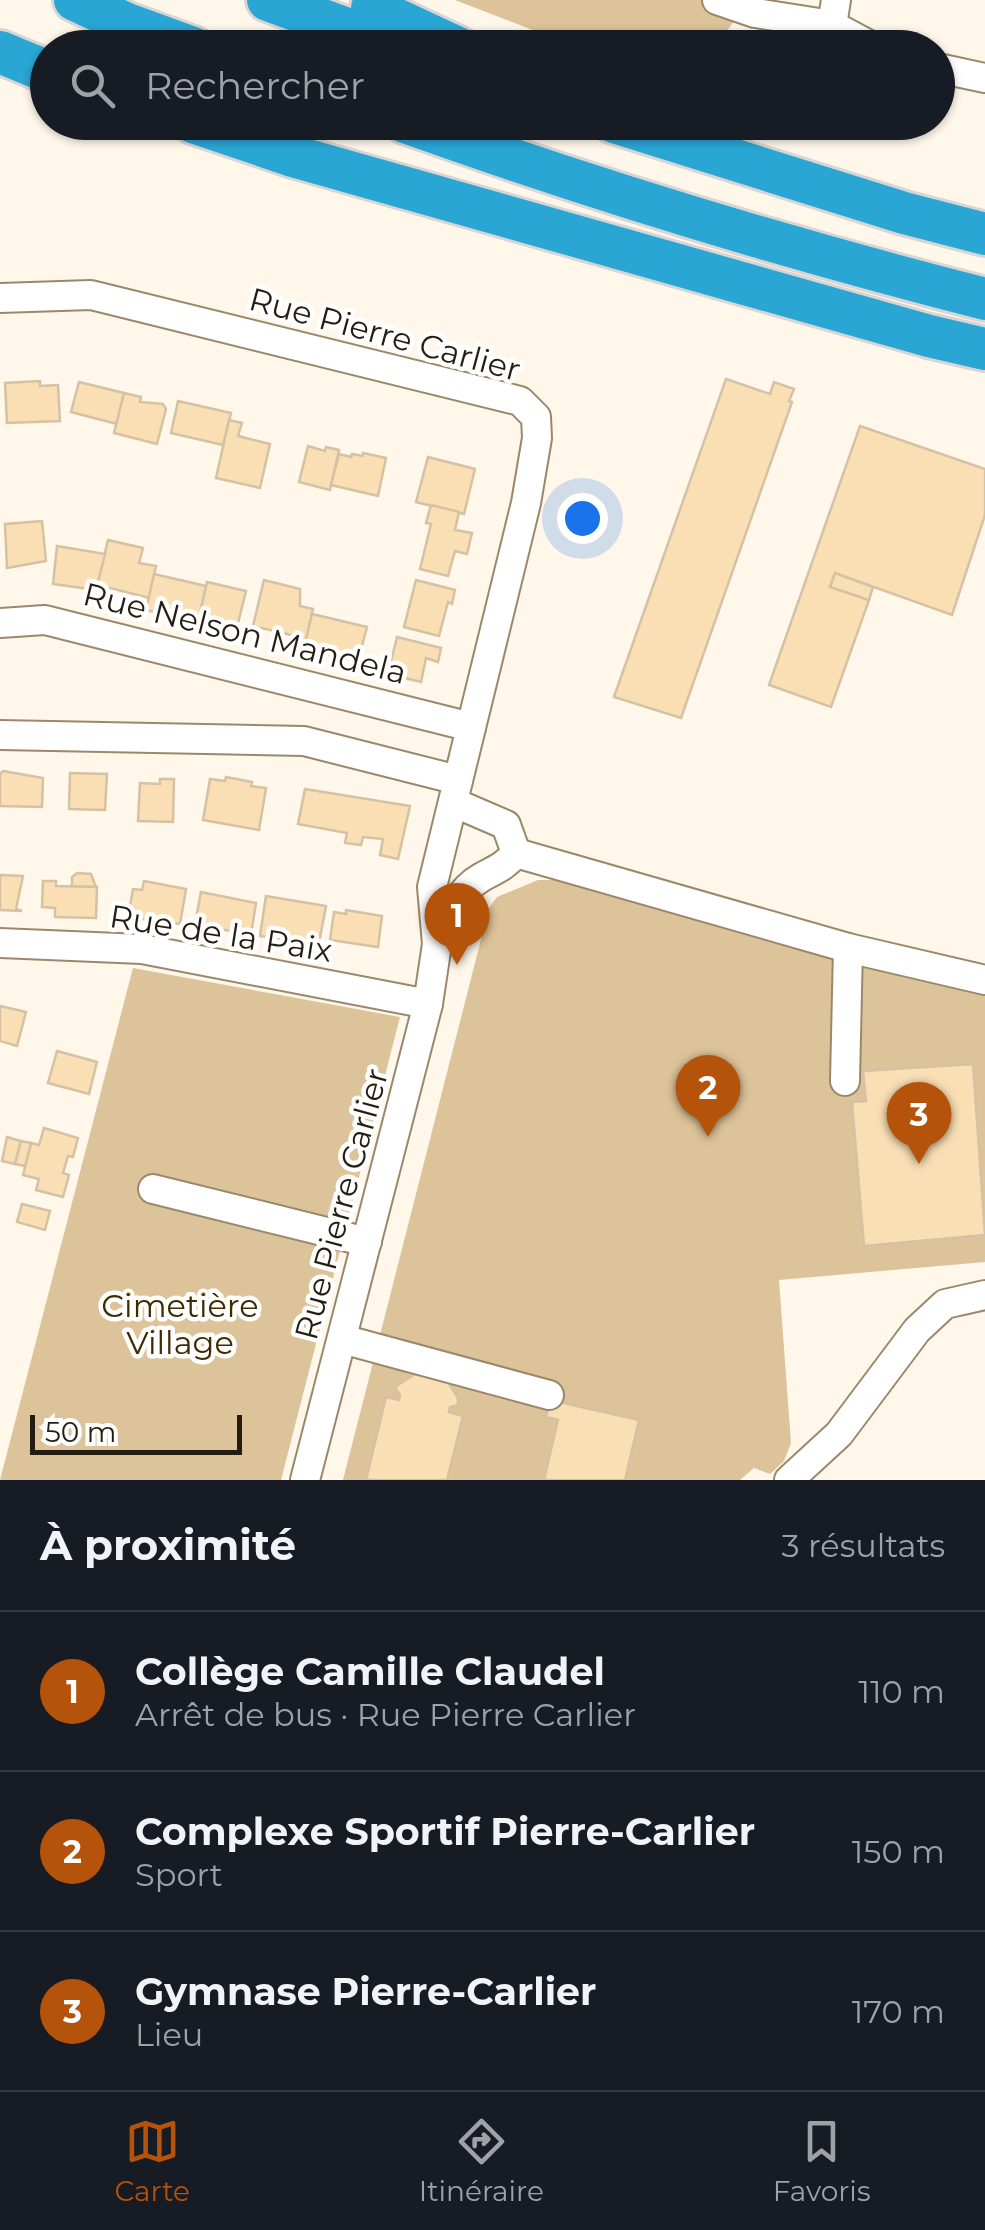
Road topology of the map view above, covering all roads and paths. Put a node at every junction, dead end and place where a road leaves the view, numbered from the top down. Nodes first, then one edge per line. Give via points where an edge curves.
1 (75, 0) edge
2 (268, 0) edge
3 (354, 0) edge
4 (717, 0) edge
5 (834, 13) edge
6 (143, 30) edge
7 (350, 30) edge
8 (419, 30) edge
9 (854, 30) edge
10 (0, 52) edge
11 (0, 60) edge
12 (30, 65) edge
13 (30, 68) edge
14 (955, 72) edge
15 (985, 78) edge
16 (246, 140) edge
17 (455, 140) edge
18 (672, 140) edge
19 (985, 234) edge
20 (0, 298) edge
21 (985, 299) edge
22 (985, 349) edge
23 (0, 623) edge
24 (471, 727) junction
25 (0, 735) edge
26 (456, 792) junction
27 (516, 853) junction
28 (0, 942) edge
29 (437, 944) junction
30 (848, 948) junction
31 (985, 980) edge
32 (428, 1004) junction
33 (845, 1081) dead end
34 (153, 1190) dead end
35 (367, 1242) junction
36 (985, 1295) edge
37 (342, 1339) junction
38 (549, 1395) dead end
39 (305, 1480) edge
40 (789, 1480) edge

1 - 6 highway
2 - 7 highway
3 - 8 highway
4 - 5 street via 755,13
5 - 9 street
10 - 12 highway
11 - 13 highway
14 - 15 street
16 - 22 highway
17 - 21 highway
18 - 19 highway
20 - 24 street, Rue Pierre Carlier via 92,295 520,401 536,417 538,438
23 - 24 street, Rue Nelson Mandela via 46,620
24 - 26 street, Rue Pierre Carlier
25 - 26 street via 304,742
26 - 27 street via 506,825
26 - 29 street, Rue Pierre Carlier via 432,887
27 - 29 street, Rue Pierre Carlier via 454,902
27 - 30 street
28 - 32 street, Rue de la Paix via 142,949
29 - 32 street, Rue Pierre Carlier
30 - 31 street
30 - 33 street
32 - 35 street, Rue Pierre Carlier
34 - 35 street
35 - 37 street, Rue Pierre Carlier
36 - 40 street via 945,1304 917,1330 839,1434
37 - 38 street
37 - 39 street, Rue Pierre Carlier

